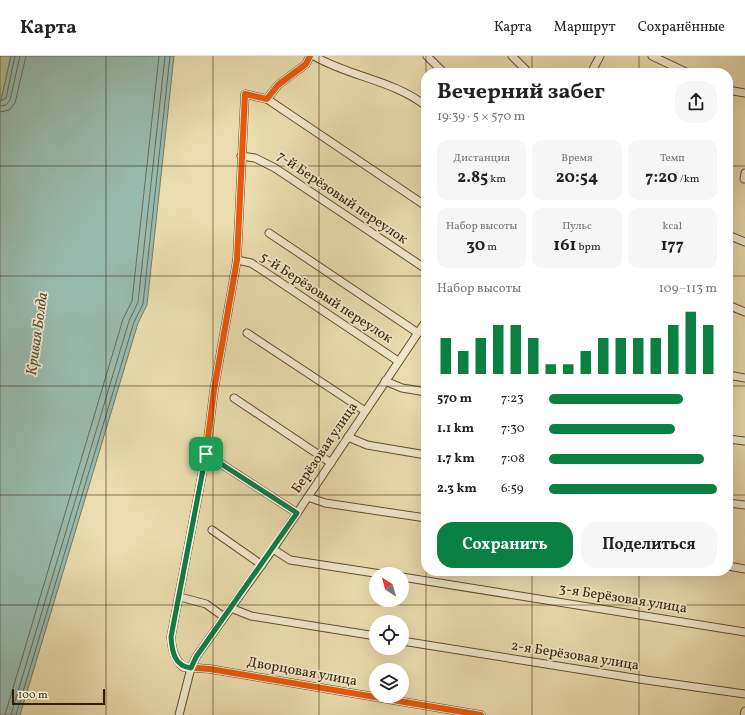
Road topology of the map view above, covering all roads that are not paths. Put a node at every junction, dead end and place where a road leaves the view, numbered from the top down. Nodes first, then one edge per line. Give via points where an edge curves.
1 (310, 56) edge
2 (314, 56) edge
3 (427, 56) edge
4 (512, 56) edge
5 (600, 56) edge
6 (652, 56) edge
7 (439, 68) edge
8 (524, 68) edge
9 (594, 68) edge
10 (677, 68) edge
11 (733, 91) edge
12 (745, 93) edge
13 (267, 99) junction
14 (421, 102) edge
15 (241, 156) junction
16 (421, 203) edge
17 (269, 233) dead end
18 (733, 237) edge
19 (745, 242) edge
20 (237, 260) junction
21 (421, 266) edge
22 (733, 307) edge
23 (745, 312) edge
24 (421, 328) edge
25 (418, 332) junction
26 (248, 333) dead end
27 (398, 361) junction
28 (733, 376) edge
29 (745, 378) edge
30 (386, 381) junction
31 (421, 391) edge
32 (234, 398) dead end
33 (365, 411) junction
34 (348, 437) junction
35 (733, 440) edge
36 (745, 441) edge
37 (206, 454) junction
38 (421, 454) edge
39 (331, 463) junction
40 (308, 497) junction
41 (733, 503) edge
42 (745, 505) edge
43 (297, 513) junction
44 (421, 517) edge
45 (212, 530) dead end
46 (273, 549) junction
47 (262, 565) junction
48 (733, 567) edge
49 (745, 569) edge
50 (369, 572) edge
51 (409, 578) edge
52 (180, 596) junction
53 (231, 608) junction
54 (224, 617) junction
55 (745, 632) edge
56 (369, 635) edge
57 (409, 642) edge
58 (191, 668) junction
59 (745, 694) edge
60 (745, 711) edge
61 (179, 715) edge
62 (481, 715) edge
63 (744, 715) edge

1 - 13 street via 306,64 283,80
2 - 14 street via 333,66 395,88
3 - 7 street
4 - 8 street
5 - 9 street
6 - 10 street
11 - 12 street
13 - 15 street via 245,94
13 - 16 street
15 - 20 street
15 - 21 street, 7-й Берёзовый переулок via 255,158 270,165
17 - 25 street
18 - 19 street
20 - 27 street, 5-й Берёзовый переулок via 251,263
20 - 37 street via 214,390
22 - 23 street
24 - 25 street, Берёзовая улица
25 - 27 street, Берёзовая улица
26 - 33 street
27 - 30 street, Берёзовая улица
28 - 29 street
30 - 31 street via 402,388
30 - 33 street, Берёзовая улица
32 - 39 street
33 - 34 street, Берёзовая улица
34 - 38 street via 367,445
34 - 39 street, Берёзовая улица
35 - 36 street
37 - 43 street
37 - 52 street
39 - 40 street, Берёзовая улица
40 - 43 street, Берёзовая улица
40 - 44 street
41 - 42 street
43 - 46 street, Берёзовая улица
45 - 47 street
46 - 47 street, Берёзовая улица
46 - 50 street via 290,560
47 - 53 street, Берёзовая улица
48 - 49 street
51 - 55 street, 3-я Берёзовая улица
52 - 54 street via 206,604
52 - 58 street via 171,637 172,651 177,662 183,667
53 - 54 street, Берёзовая улица
53 - 56 street via 251,616
54 - 58 street, Берёзовая улица
57 - 59 street, 2-я Берёзовая улица
58 - 61 street, Берёзовая улица
58 - 62 street, Дворцовая улица via 210,669
60 - 63 street

